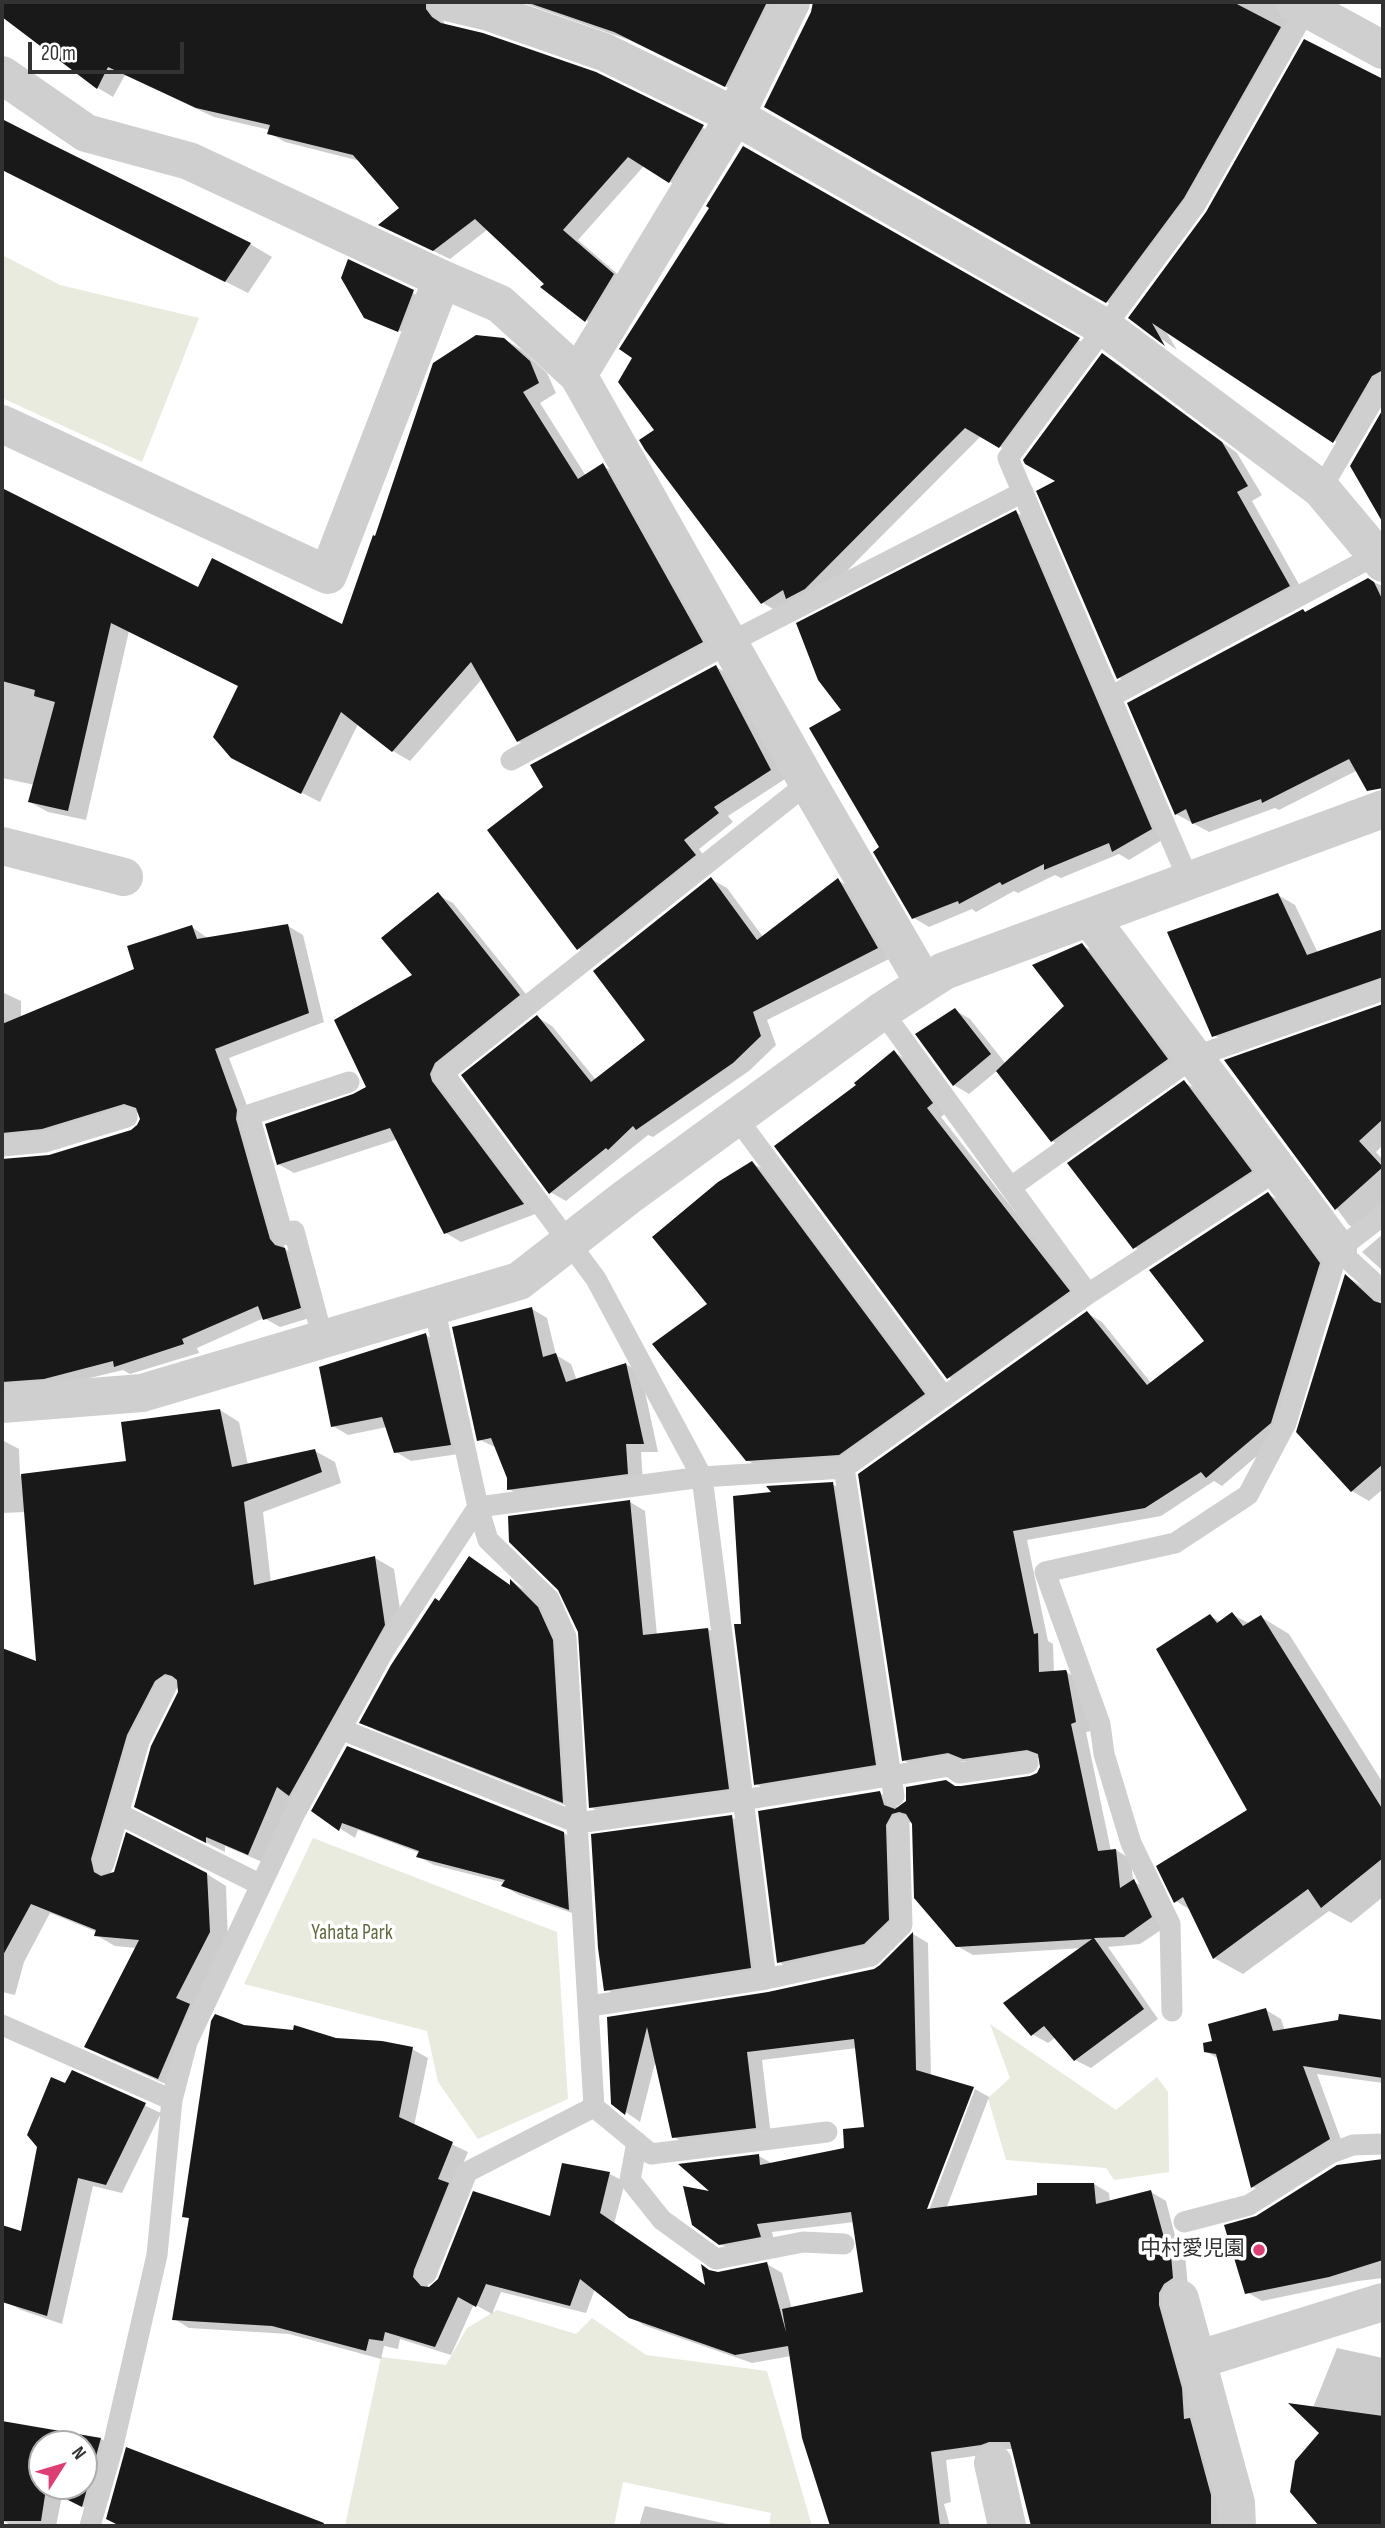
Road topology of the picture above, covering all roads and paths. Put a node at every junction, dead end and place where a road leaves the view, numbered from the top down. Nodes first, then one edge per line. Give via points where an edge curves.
1 (447, 2) edge
2 (791, 2) edge
3 (1304, 4) edge
4 (1383, 50) edge
5 (2, 75) edge
6 (735, 116) junction
7 (442, 279) junction
8 (1104, 327) junction
9 (578, 375) junction
10 (1383, 383) edge
11 (2, 424) edge
12 (1321, 489) junction
13 (1023, 492) junction
14 (1380, 559) edge
15 (729, 643) junction
16 (1110, 697) junction
17 (510, 760) dead end
18 (808, 783) junction
19 (1383, 809) edge
20 (2, 846) edge
21 (124, 877) dead end
22 (1189, 881) junction
23 (1090, 918) junction
24 (924, 983) junction
25 (1383, 990) edge
26 (882, 1011) junction
27 (1194, 1057) junction
28 (349, 1082) dead end
29 (127, 1117) dead end
30 (736, 1118) junction
31 (2, 1146) edge
32 (1279, 1169) junction
33 (1011, 1187) junction
34 (1383, 1215) edge
35 (569, 1241) junction
36 (1338, 1250) junction
37 (1383, 1291) edge
38 (1088, 1294) junction
39 (434, 1307) junction
40 (323, 1339) junction
41 (944, 1397) junction
42 (2, 1404) edge
43 (844, 1468) junction
44 (702, 1477) junction
45 (478, 1507) junction
46 (166, 1687) dead end
47 (340, 1729) junction
48 (1028, 1763) dead end
49 (891, 1774) junction
50 (894, 1796) dead end
51 (743, 1800) junction
52 (119, 1814) junction
53 (578, 1823) junction
54 (899, 1825) dead end
55 (104, 1863) dead end
56 (261, 1885) junction
57 (766, 1979) junction
58 (590, 2006) junction
59 (1172, 2011) dead end
60 (2, 2025) edge
61 (172, 2100) junction
62 (594, 2107) junction
63 (827, 2132) dead end
64 (637, 2142) junction
65 (1383, 2144) edge
66 (1184, 2222) dead end
67 (844, 2244) dead end
68 (426, 2274) dead end
69 (1180, 2299) dead end
70 (1383, 2302) edge
71 (1197, 2360) junction
72 (993, 2463) dead end
73 (90, 2526) edge
74 (1007, 2526) edge
75 (1237, 2526) edge

1 - 6 street via 604,52
2 - 6 street
3 - 4 street
3 - 8 lane via 1195,205
5 - 7 street via 86,133 189,161
6 - 8 street
6 - 9 street
7 - 9 street via 500,304
7 - 11 street via 328,575
8 - 12 street
8 - 13 lane via 1008,457
9 - 15 street
10 - 12 lane
12 - 14 street
13 - 15 lane
13 - 16 lane
14 - 16 lane
15 - 17 lane
15 - 18 street
16 - 22 lane
18 - 24 street
18 - 35 lane via 443,1073
19 - 22 street
20 - 21 street
22 - 23 street
23 - 24 street via 944,971
23 - 27 street
24 - 26 street
25 - 27 lane
26 - 30 street
26 - 33 lane
27 - 32 street
27 - 33 lane
28 - 40 lane via 248,1115 282,1235 294,1231
29 - 31 lane via 46,1142
30 - 35 street
30 - 41 lane
32 - 36 street
32 - 38 lane
33 - 38 lane
34 - 36 lane
35 - 39 street via 519,1281
35 - 44 lane via 596,1279
36 - 37 lane
36 - 59 lane via 1286,1423 1248,1495 1175,1543 1045,1572 1100,1724 1104,1754 1131,1843 1170,1924
38 - 41 lane
39 - 40 street
39 - 45 lane
40 - 42 street via 142,1393
41 - 43 lane
43 - 44 lane
43 - 49 lane
44 - 45 lane
44 - 51 lane
45 - 47 lane via 384,1650
45 - 53 lane via 488,1540 549,1599 566,1637
46 - 52 lane via 139,1741
47 - 53 lane
47 - 56 lane
48 - 49 lane via 959,1773 950,1766
49 - 50 lane
49 - 51 lane
51 - 53 lane
51 - 57 lane
52 - 55 lane
52 - 56 lane
53 - 58 lane
54 - 57 lane via 902,1925 871,1956
56 - 61 lane via 187,2042
57 - 58 lane
58 - 62 lane
60 - 61 lane
61 - 73 lane via 157,2255
62 - 64 lane
62 - 68 lane via 467,2172
63 - 64 lane via 651,2154
64 - 67 lane via 630,2180 662,2220 716,2259 803,2242
65 - 66 lane via 1353,2145 1331,2153 1249,2205
69 - 71 street
70 - 71 street
71 - 75 street via 1236,2503
72 - 74 street

